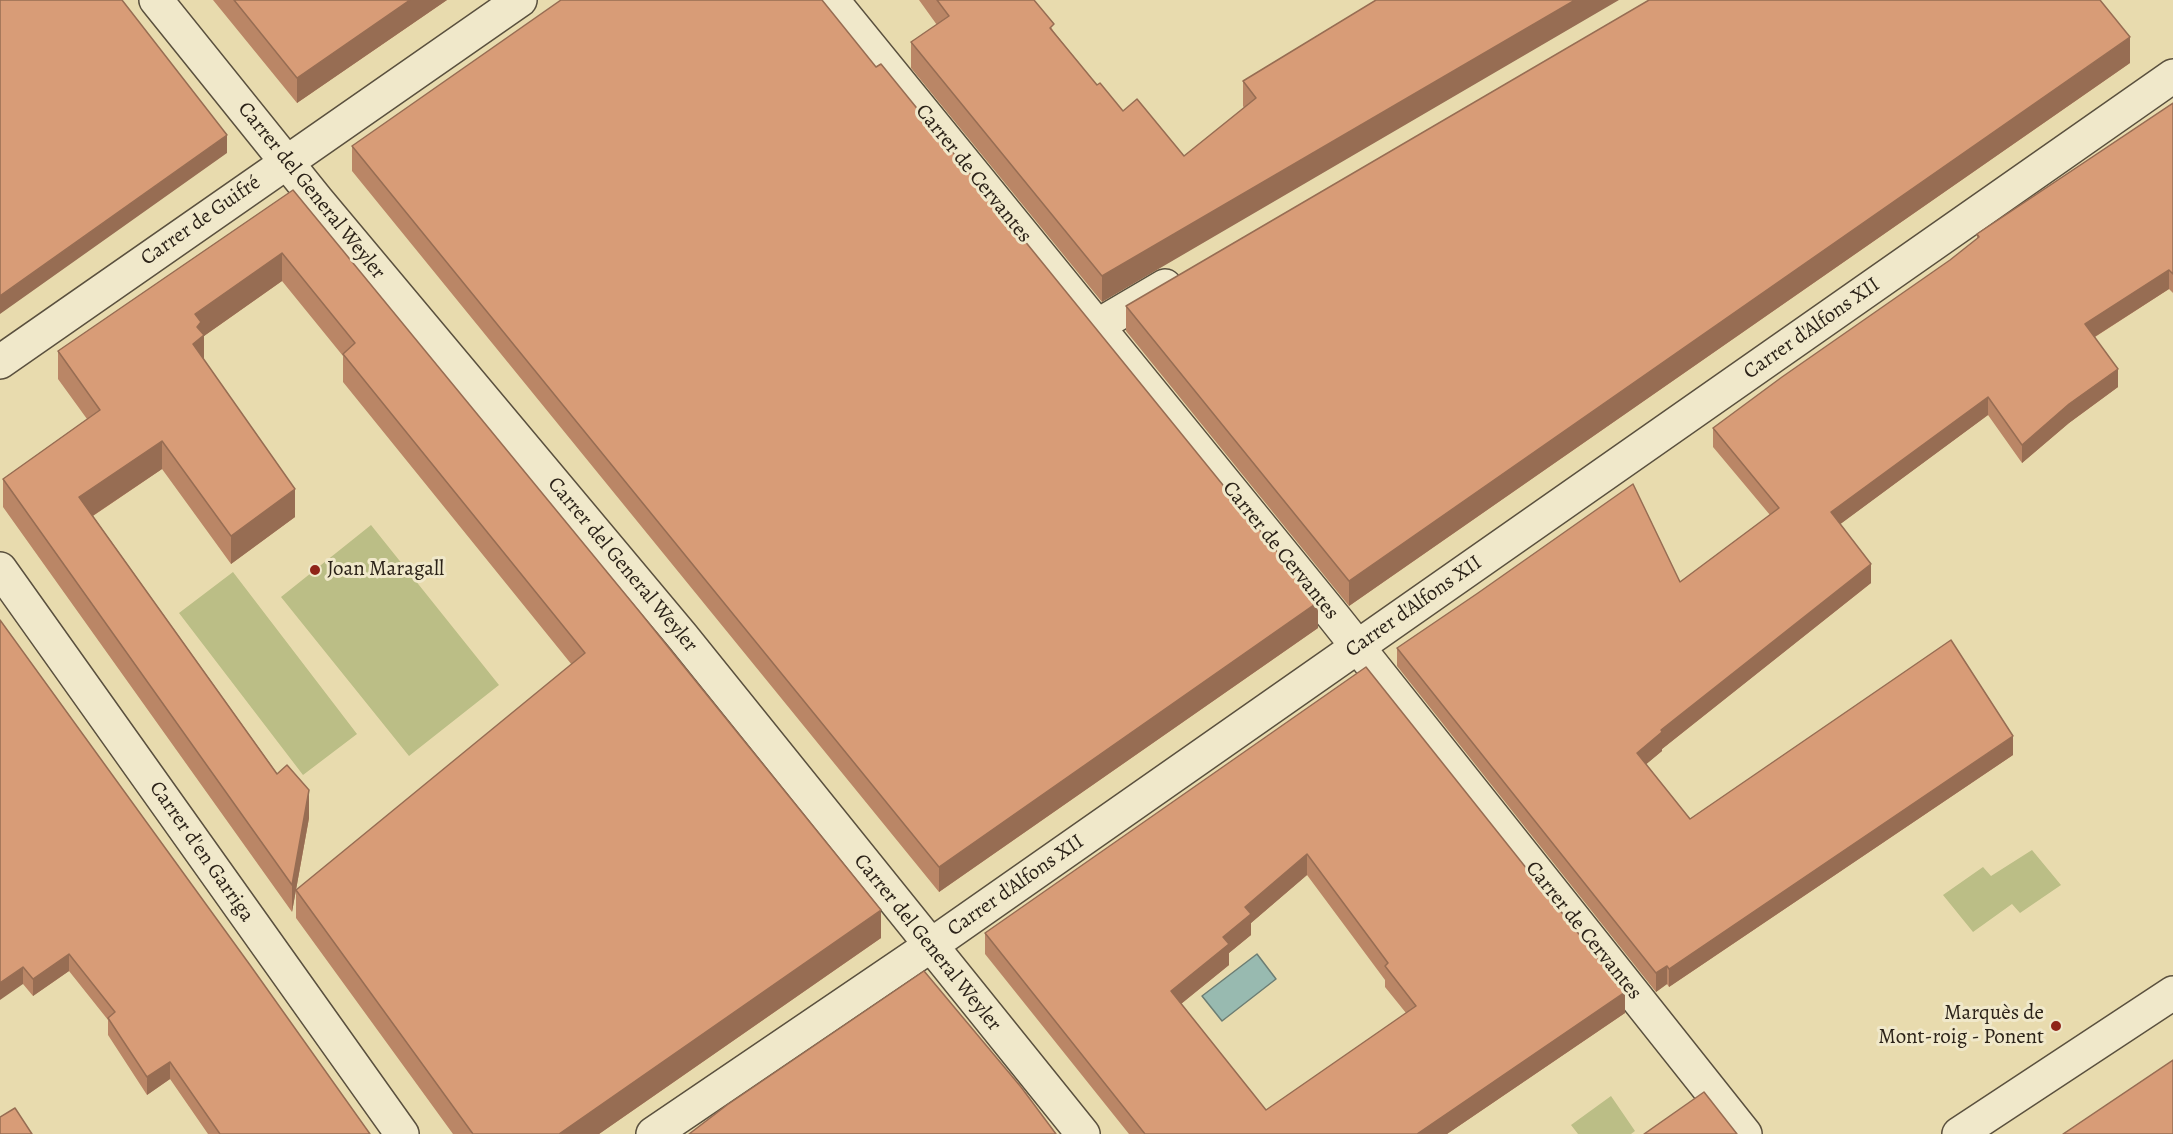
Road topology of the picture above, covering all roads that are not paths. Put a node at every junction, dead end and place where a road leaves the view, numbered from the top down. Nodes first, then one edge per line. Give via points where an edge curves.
1 (156, 0) edge
2 (520, 0) edge
3 (832, 0) edge
4 (2173, 76) edge
5 (286, 162) junction
6 (1190, 271) edge
7 (1097, 326) junction
8 (0, 362) edge
9 (0, 569) edge
10 (1358, 646) junction
11 (930, 946) junction
12 (2173, 993) edge
13 (402, 1134) edge
14 (653, 1134) edge
15 (1083, 1134) edge
16 (1745, 1134) edge
17 (1959, 1134) edge

1 - 5 street, Carrer del General Weyler
2 - 5 street, Carrer de Guifré
3 - 7 street, Carrer de Cervantes
4 - 10 street, Carrer d'Alfons XII
5 - 8 street, Carrer de Guifré
5 - 11 street, Carrer del General Weyler via 682,636
6 - 7 street
7 - 10 street, Carrer de Cervantes
9 - 13 street, Carrer d'en Garriga
10 - 11 street, Carrer d'Alfons XII
10 - 16 street, Carrer de Cervantes
11 - 14 street, Carrer d'Alfons XII
11 - 15 street, Carrer del General Weyler
12 - 17 street

